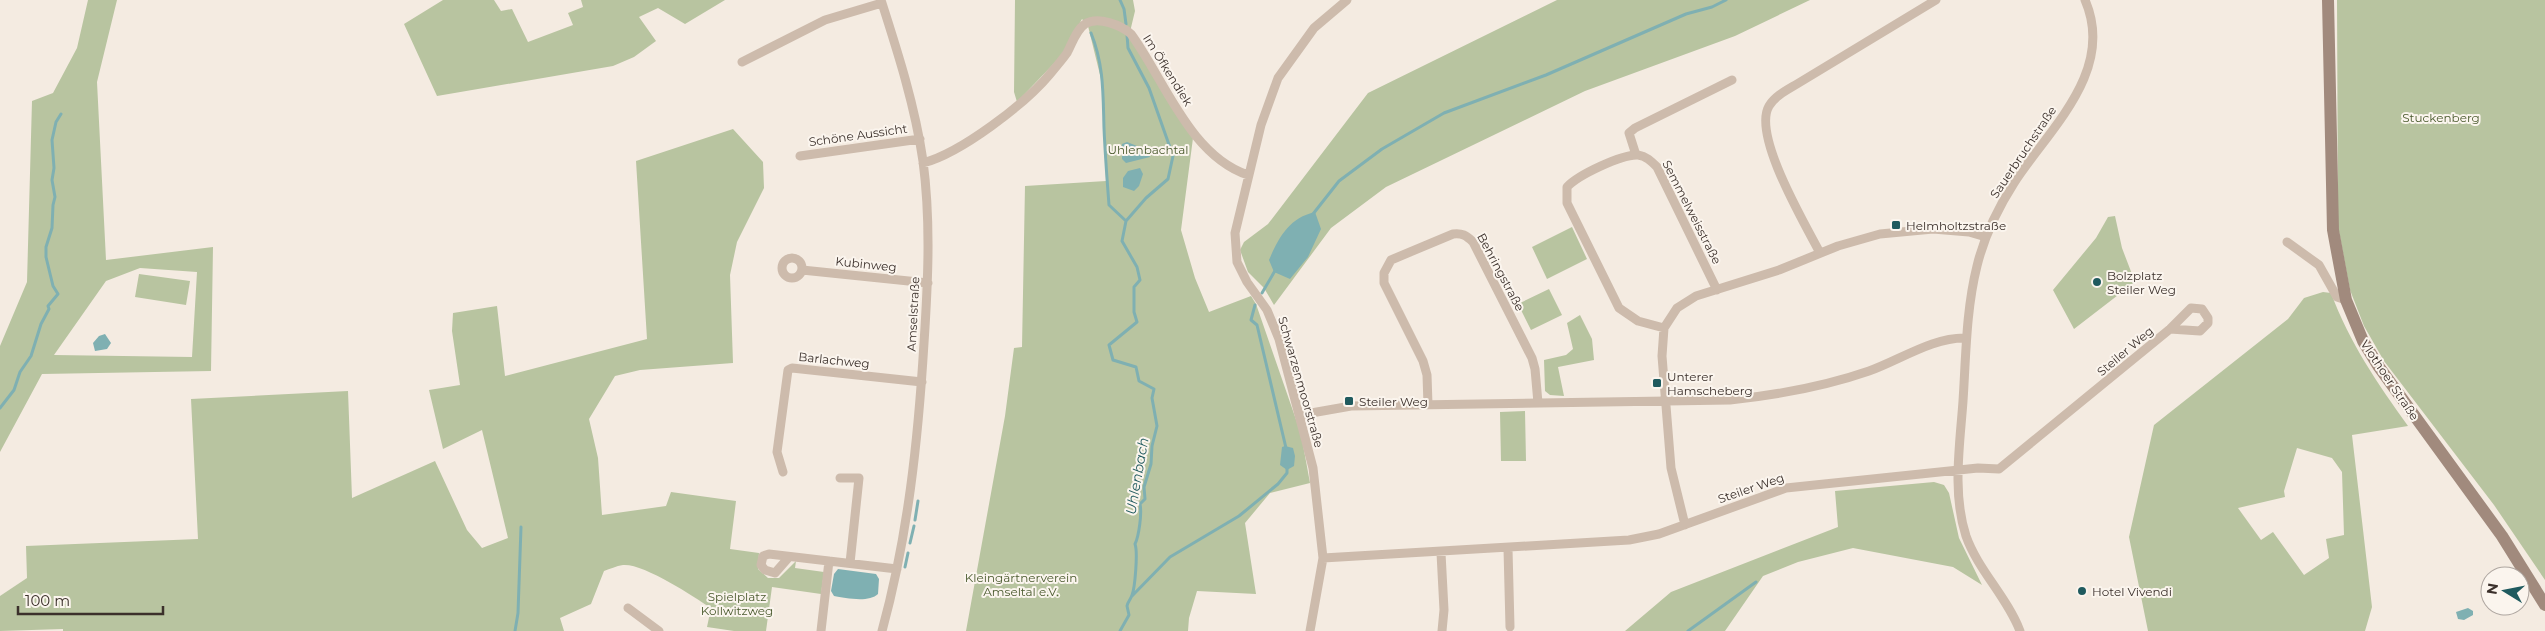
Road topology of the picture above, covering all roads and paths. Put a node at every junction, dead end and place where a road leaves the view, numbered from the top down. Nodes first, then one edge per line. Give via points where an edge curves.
1 (1347, 0) edge
2 (1936, 0) edge
3 (2085, 0) edge
4 (2328, 0) edge
5 (881, 1) edge
6 (742, 62) dead end
7 (1732, 80) dead end
8 (920, 139) junction
9 (1636, 155) junction
10 (800, 156) dead end
11 (923, 163) junction
12 (1248, 175) junction
13 (1986, 238) junction
14 (2287, 242) dead end
15 (1820, 253) junction
16 (802, 270) dead end
17 (928, 283) junction
18 (1717, 290) junction
19 (2346, 300) junction
20 (1664, 328) junction
21 (2170, 329) dead end
22 (1966, 338) junction
23 (922, 382) junction
24 (1538, 403) junction
25 (1666, 403) junction
26 (1428, 405) junction
27 (1300, 415) junction
28 (1958, 470) junction
29 (783, 472) dead end
30 (840, 478) dead end
31 (1685, 525) junction
32 (1508, 548) junction
33 (1442, 553) junction
34 (789, 557) dead end
35 (1324, 558) junction
36 (829, 561) junction
37 (850, 563) junction
38 (897, 568) junction
39 (2545, 605) edge
40 (628, 608) dead end
41 (1510, 627) dead end
42 (659, 631) edge
43 (821, 631) edge
44 (882, 631) edge
45 (1310, 631) edge
46 (1442, 631) edge
47 (2020, 631) edge

1 - 12 street, Schwarzenmoorstraße via 1314,28 1278,78
2 - 15 street via 1797,84 1769,106 1765,118 1771,151
3 - 13 street, Sauerbruchstraße via 2094,34 2089,67 2065,113 2006,196
4 - 19 main road, Vlothoer Straße via 2333,230
5 - 6 street via 825,20
5 - 8 street, Amselstraße via 901,61
7 - 9 street via 1635,128 1629,133 1629,139
8 - 10 street, Schöne Aussicht
8 - 11 street, Amselstraße
9 - 18 street, Semmelweisstraße via 1650,160 1657,167
9 - 20 street via 1625,156 1576,179 1567,187 1565,195 1619,308 1638,321
11 - 12 street, Im Öfkendiek via 936,160 958,147 1007,113 1049,75 1080,29 1091,22 1100,22 1118,26 1130,34 1189,127 1228,165
11 - 17 street, Amselstraße via 928,222
12 - 27 street, Schwarzenmoorstraße via 1235,233 1236,257 1241,271 1267,310
13 - 15 street via 1953,230 1903,231 1863,238
13 - 22 street, Sauerbruchstraße via 1977,264
14 - 19 street via 2319,266 2337,297
15 - 18 street
16 - 17 street, Kubinweg
17 - 23 street, Amselstraße
18 - 20 street via 1686,301
19 - 39 main road, Vlothoer Straße via 2379,367 2502,536
20 - 25 street via 1662,356
21 - 28 street, Steiler Weg via 2006,466
22 - 25 street via 1953,337 1937,342 1869,371 1823,385 1774,395
22 - 28 street, Sauerbruchstraße
23 - 29 street, Barlachweg via 788,370 777,452
23 - 38 street, Amselstraße via 914,474
24 - 25 street
24 - 26 street
24 - 26 street, Behringstraße via 1536,369 1532,358 1473,242 1460,233 1391,260 1384,273 1384,283 1423,362
25 - 31 street via 1671,468
26 - 27 street via 1351,406
27 - 35 street, Schwarzenmoorstraße via 1318,496
28 - 31 street, Steiler Weg via 1786,488
28 - 47 street, Sauerbruchstraße via 1960,515 1966,536
30 - 37 street via 859,478
31 - 32 street, Steiler Weg via 1629,540
32 - 33 street, Steiler Weg
32 - 41 street
33 - 35 street, Steiler Weg
33 - 46 street
34 - 36 street
35 - 45 street, Schwarzenmoorstraße
36 - 37 street
36 - 43 street
37 - 38 street
38 - 44 street, Amselstraße
40 - 42 street

